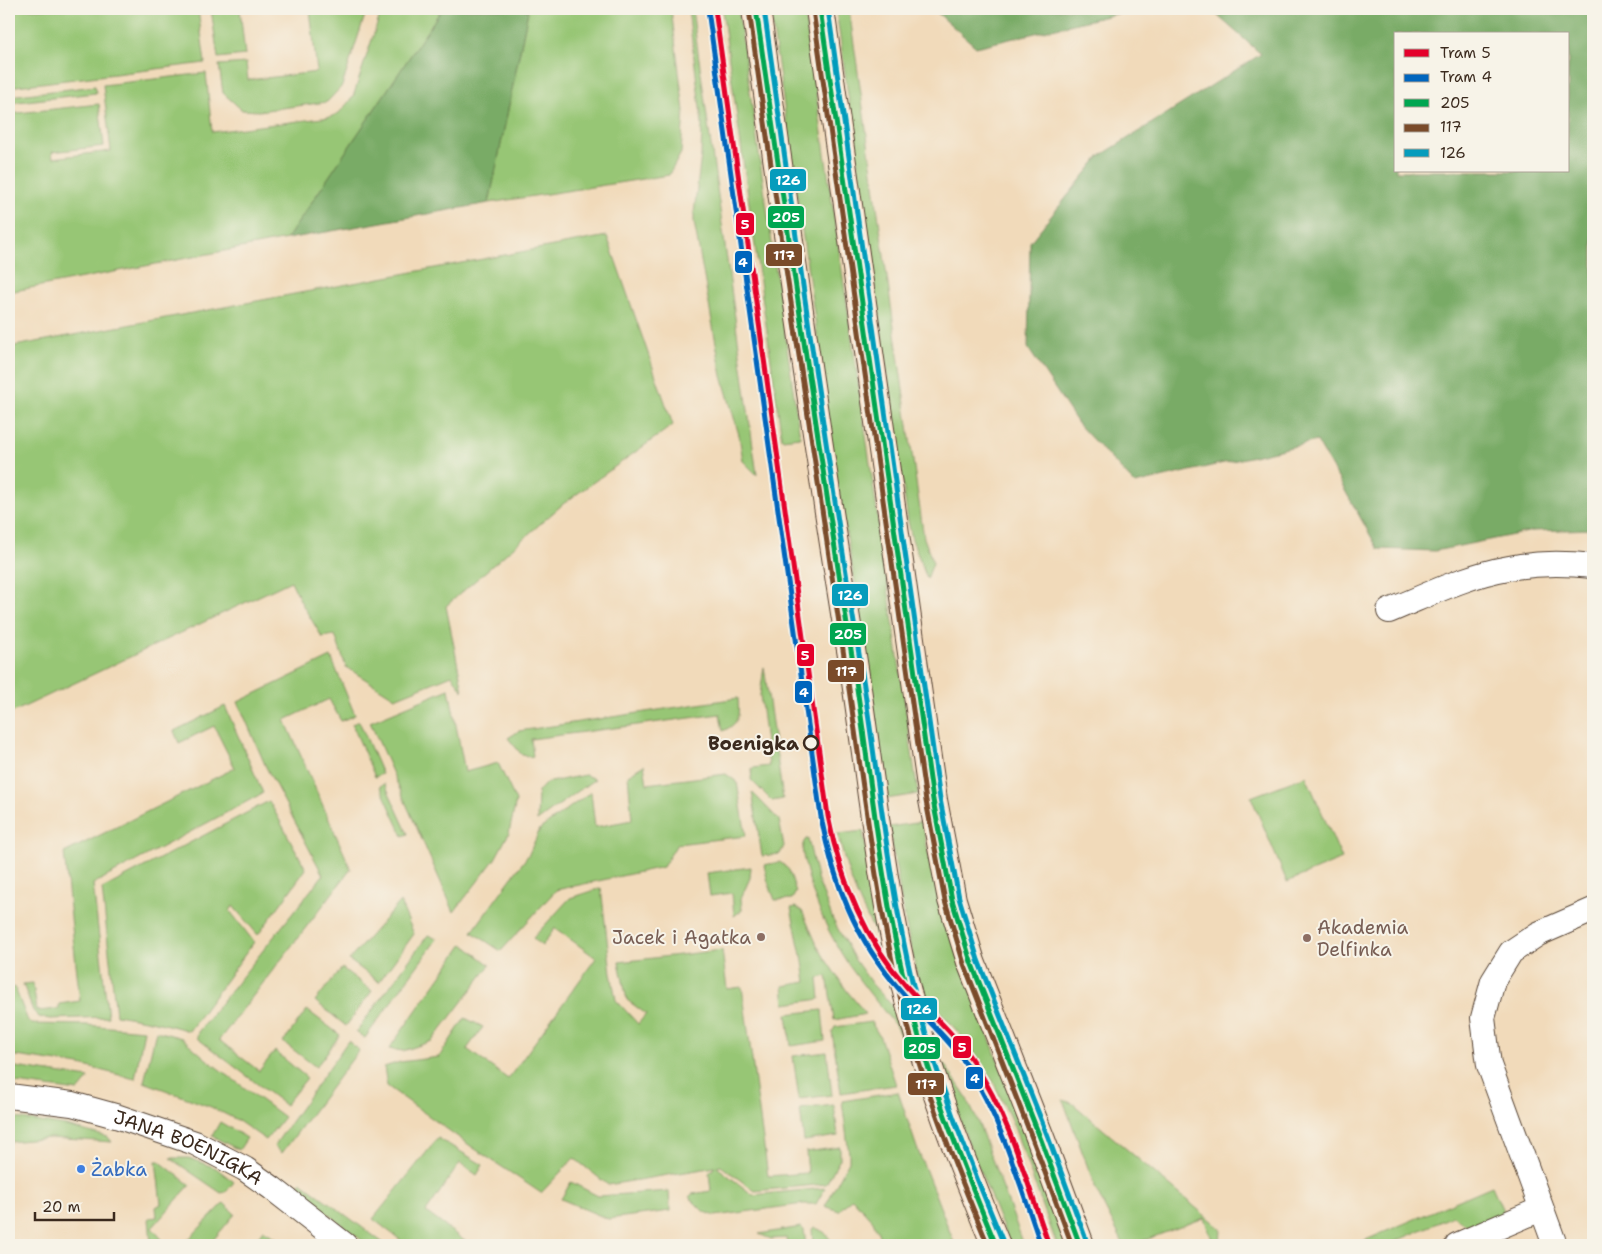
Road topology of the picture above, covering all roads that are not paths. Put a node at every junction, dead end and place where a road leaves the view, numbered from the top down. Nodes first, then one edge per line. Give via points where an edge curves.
1 (756, 9) edge
2 (820, 9) edge
3 (1593, 566) edge
4 (1389, 611) dead end
5 (1593, 910) edge
6 (9, 1096) edge
7 (1541, 1209) junction
8 (345, 1245) edge
9 (996, 1245) edge
10 (1080, 1245) edge
11 (1457, 1245) edge
12 (1555, 1245) edge

1 - 9 main road via 887,899 906,985 939,1101
2 - 10 main road via 932,800 952,900 971,962
3 - 4 street via 1566,563 1509,568 1466,580
5 - 7 street via 1538,934 1511,952 1493,981 1484,1018 1489,1064
6 - 8 street, JANA BOENIGKA via 72,1104 195,1143 245,1169
7 - 11 street
7 - 12 street

